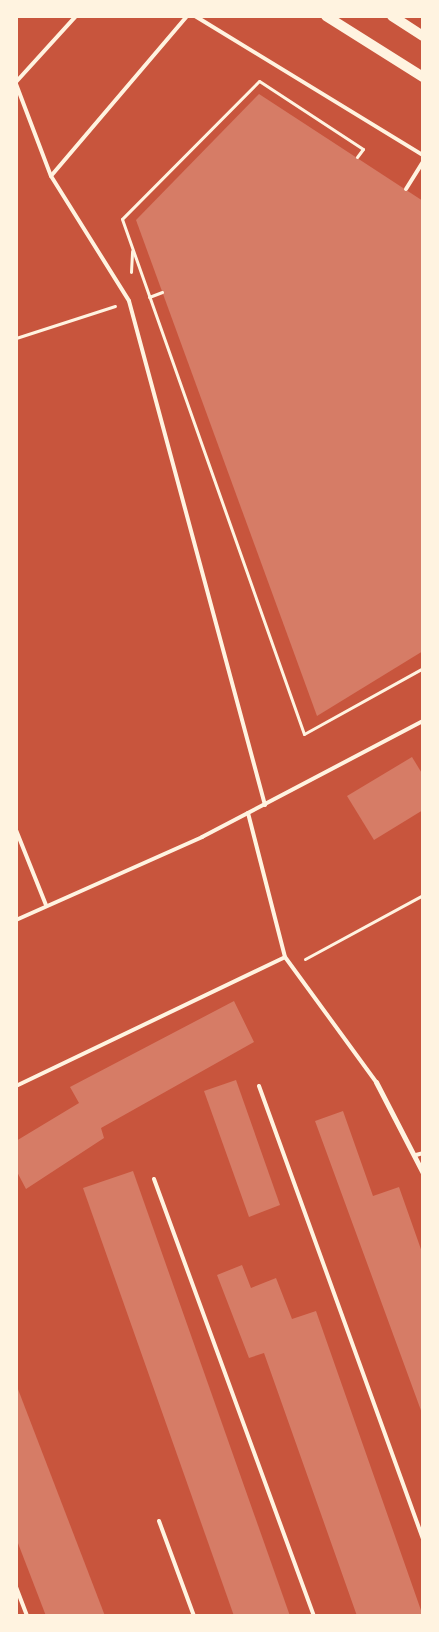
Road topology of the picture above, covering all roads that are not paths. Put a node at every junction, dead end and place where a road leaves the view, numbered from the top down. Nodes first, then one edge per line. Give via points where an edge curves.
1 (76, 16) edge
2 (187, 16) edge
3 (195, 16) edge
4 (326, 16) edge
5 (392, 16) edge
6 (423, 36) edge
7 (423, 78) edge
8 (16, 83) edge
9 (423, 155) edge
10 (423, 162) edge
11 (52, 176) junction
12 (406, 190) dead end
13 (423, 721) edge
14 (265, 805) junction
15 (248, 812) junction
16 (16, 830) edge
17 (46, 905) junction
18 (16, 920) edge
19 (285, 957) junction
20 (376, 1082) joint
21 (16, 1086) edge
22 (259, 1086) dead end
23 (423, 1153) edge
24 (416, 1155) junction
25 (423, 1173) edge
26 (154, 1179) dead end
27 (159, 1521) dead end
28 (423, 1540) edge
29 (16, 1587) edge
30 (27, 1616) edge
31 (194, 1616) edge
32 (314, 1616) edge

1 - 8 lane
2 - 11 lane
3 - 9 lane
4 - 7 main road
5 - 6 main road
8 - 11 lane
10 - 12 lane
11 - 14 lane via 129,301
13 - 14 lane
14 - 15 lane
15 - 17 lane
15 - 19 lane
16 - 17 lane
17 - 18 lane
19 - 20 lane
19 - 21 lane
20 - 24 street
22 - 28 lane
23 - 24 lane
24 - 25 street
26 - 32 lane
27 - 31 lane
29 - 30 lane

